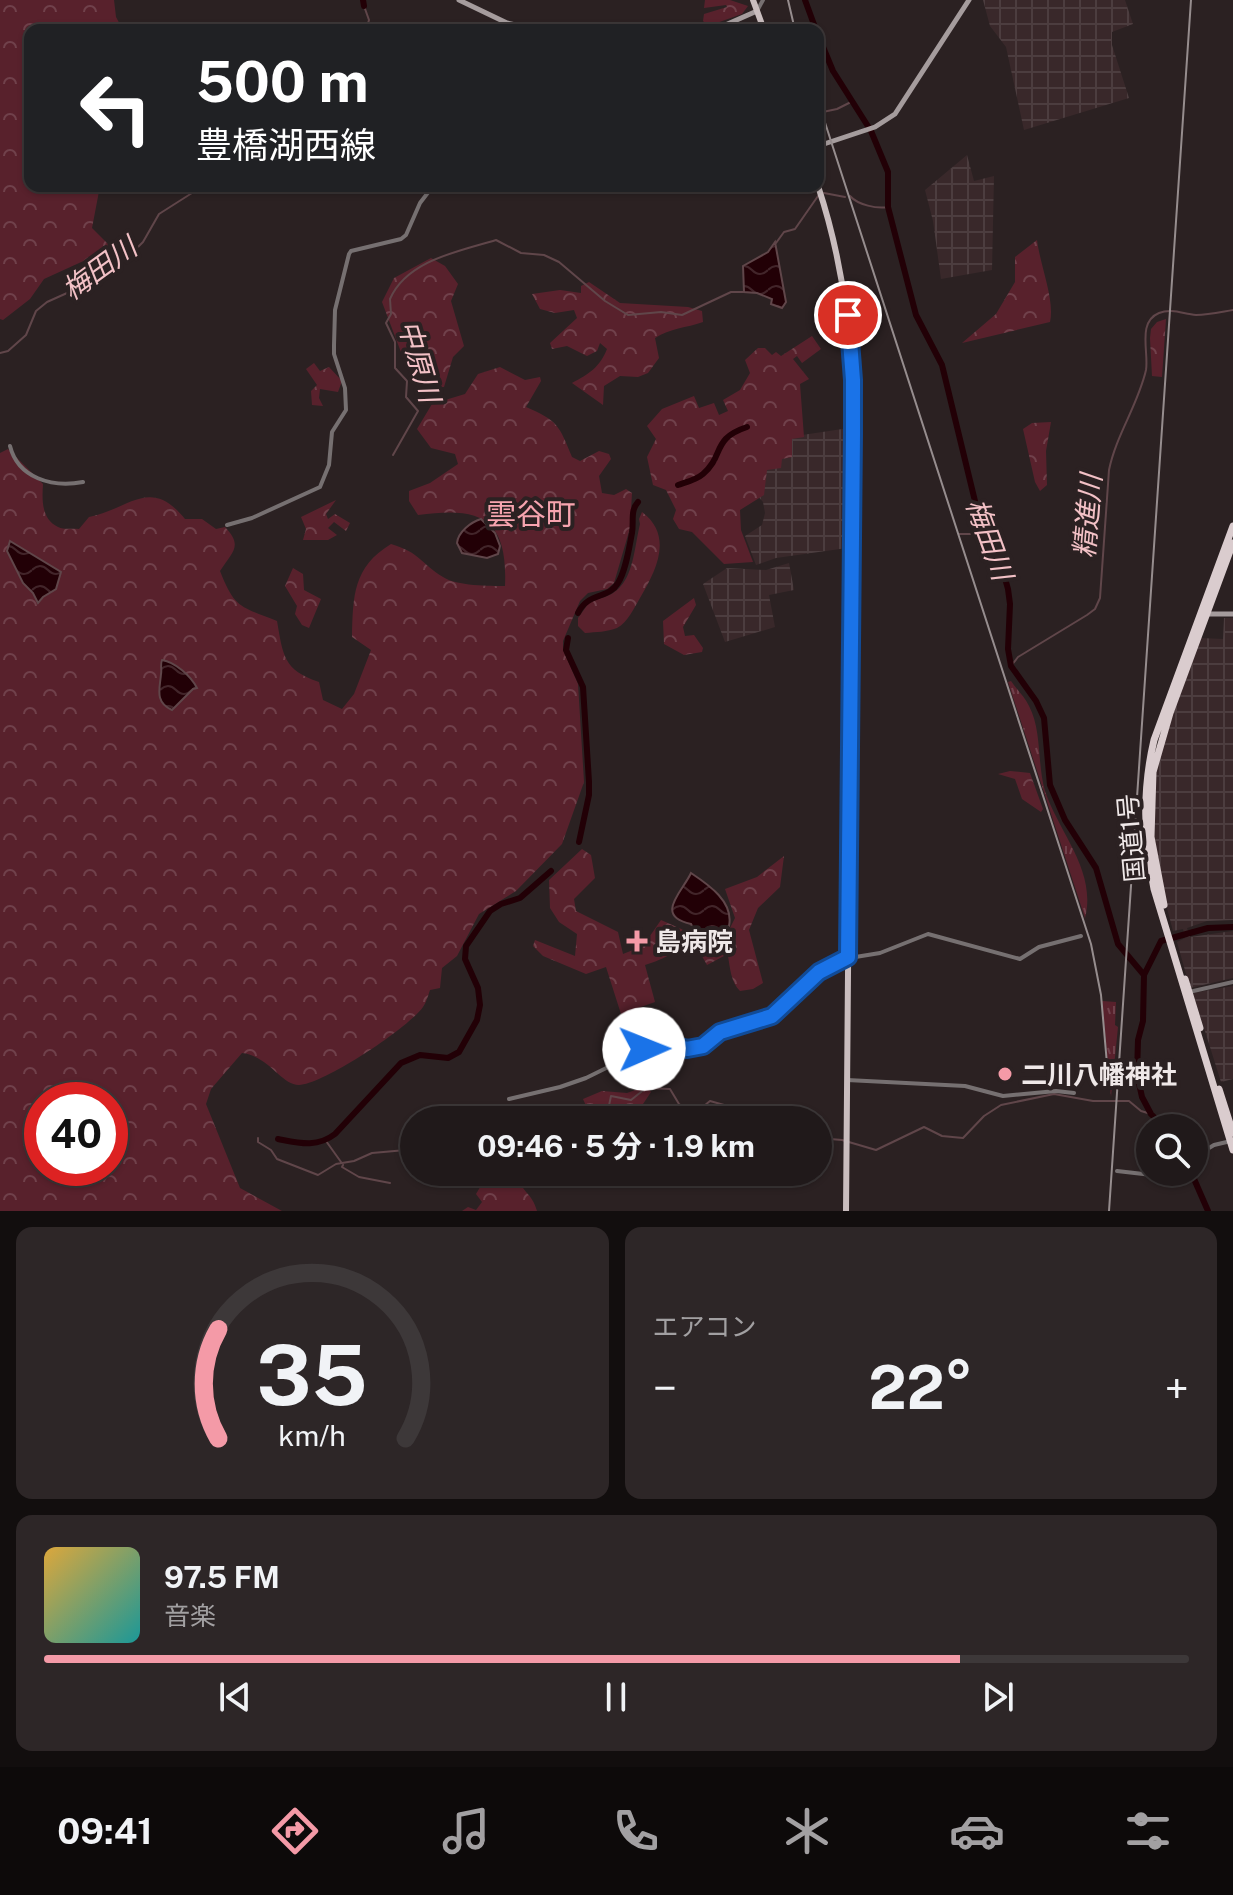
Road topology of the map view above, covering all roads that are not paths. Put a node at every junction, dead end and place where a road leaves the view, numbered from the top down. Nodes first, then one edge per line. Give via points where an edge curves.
1 (459, 0) edge
2 (753, 0) edge
3 (763, 0) edge
4 (969, 0) edge
5 (757, 11) junction
6 (512, 24) edge
7 (728, 24) edge
8 (762, 24) edge
9 (824, 144) edge
10 (428, 192) edge
11 (820, 192) edge
12 (10, 446) dead end
13 (83, 482) dead end
14 (227, 525) dead end
15 (1233, 526) edge
16 (1233, 543) edge
17 (1203, 614) junction
18 (1233, 614) edge
19 (1081, 936) dead end
20 (1172, 943) junction
21 (848, 957) junction
22 (1233, 982) edge
23 (1189, 992) junction
24 (847, 1080) junction
25 (1074, 1093) dead end
26 (509, 1099) dead end
27 (1232, 1138) edge
28 (1208, 1149) edge
29 (1233, 1150) edge
30 (1117, 1171) dead end
31 (1136, 1173) edge
32 (846, 1211) edge

1 - 6 main road
2 - 5 main road
3 - 5 street
4 - 9 main road via 902,106 886,122
5 - 7 main road
5 - 8 main road
10 - 14 street via 401,239 350,252 335,310 334,345 346,410 332,432 329,465 320,487
11 - 21 main road via 848,315 853,380
12 - 13 street via 24,470 55,485
15 - 17 highway, 国道1号
16 - 17 highway, 国道1号
17 - 18 main road
17 - 20 highway, 国道1号 via 1153,772 1152,846
19 - 21 street via 1039,947 1020,959 928,934 880,953
20 - 23 highway, 国道1号
20 - 27 highway, 国道1号
21 - 24 main road
21 - 26 street via 809,980 777,1013 720,1032 703,1046 655,1044 586,1078
22 - 23 street
23 - 27 highway, 国道1号
24 - 25 street via 965,1086 1003,1096
24 - 32 main road
27 - 28 street
27 - 29 highway, 国道1号
30 - 31 street

